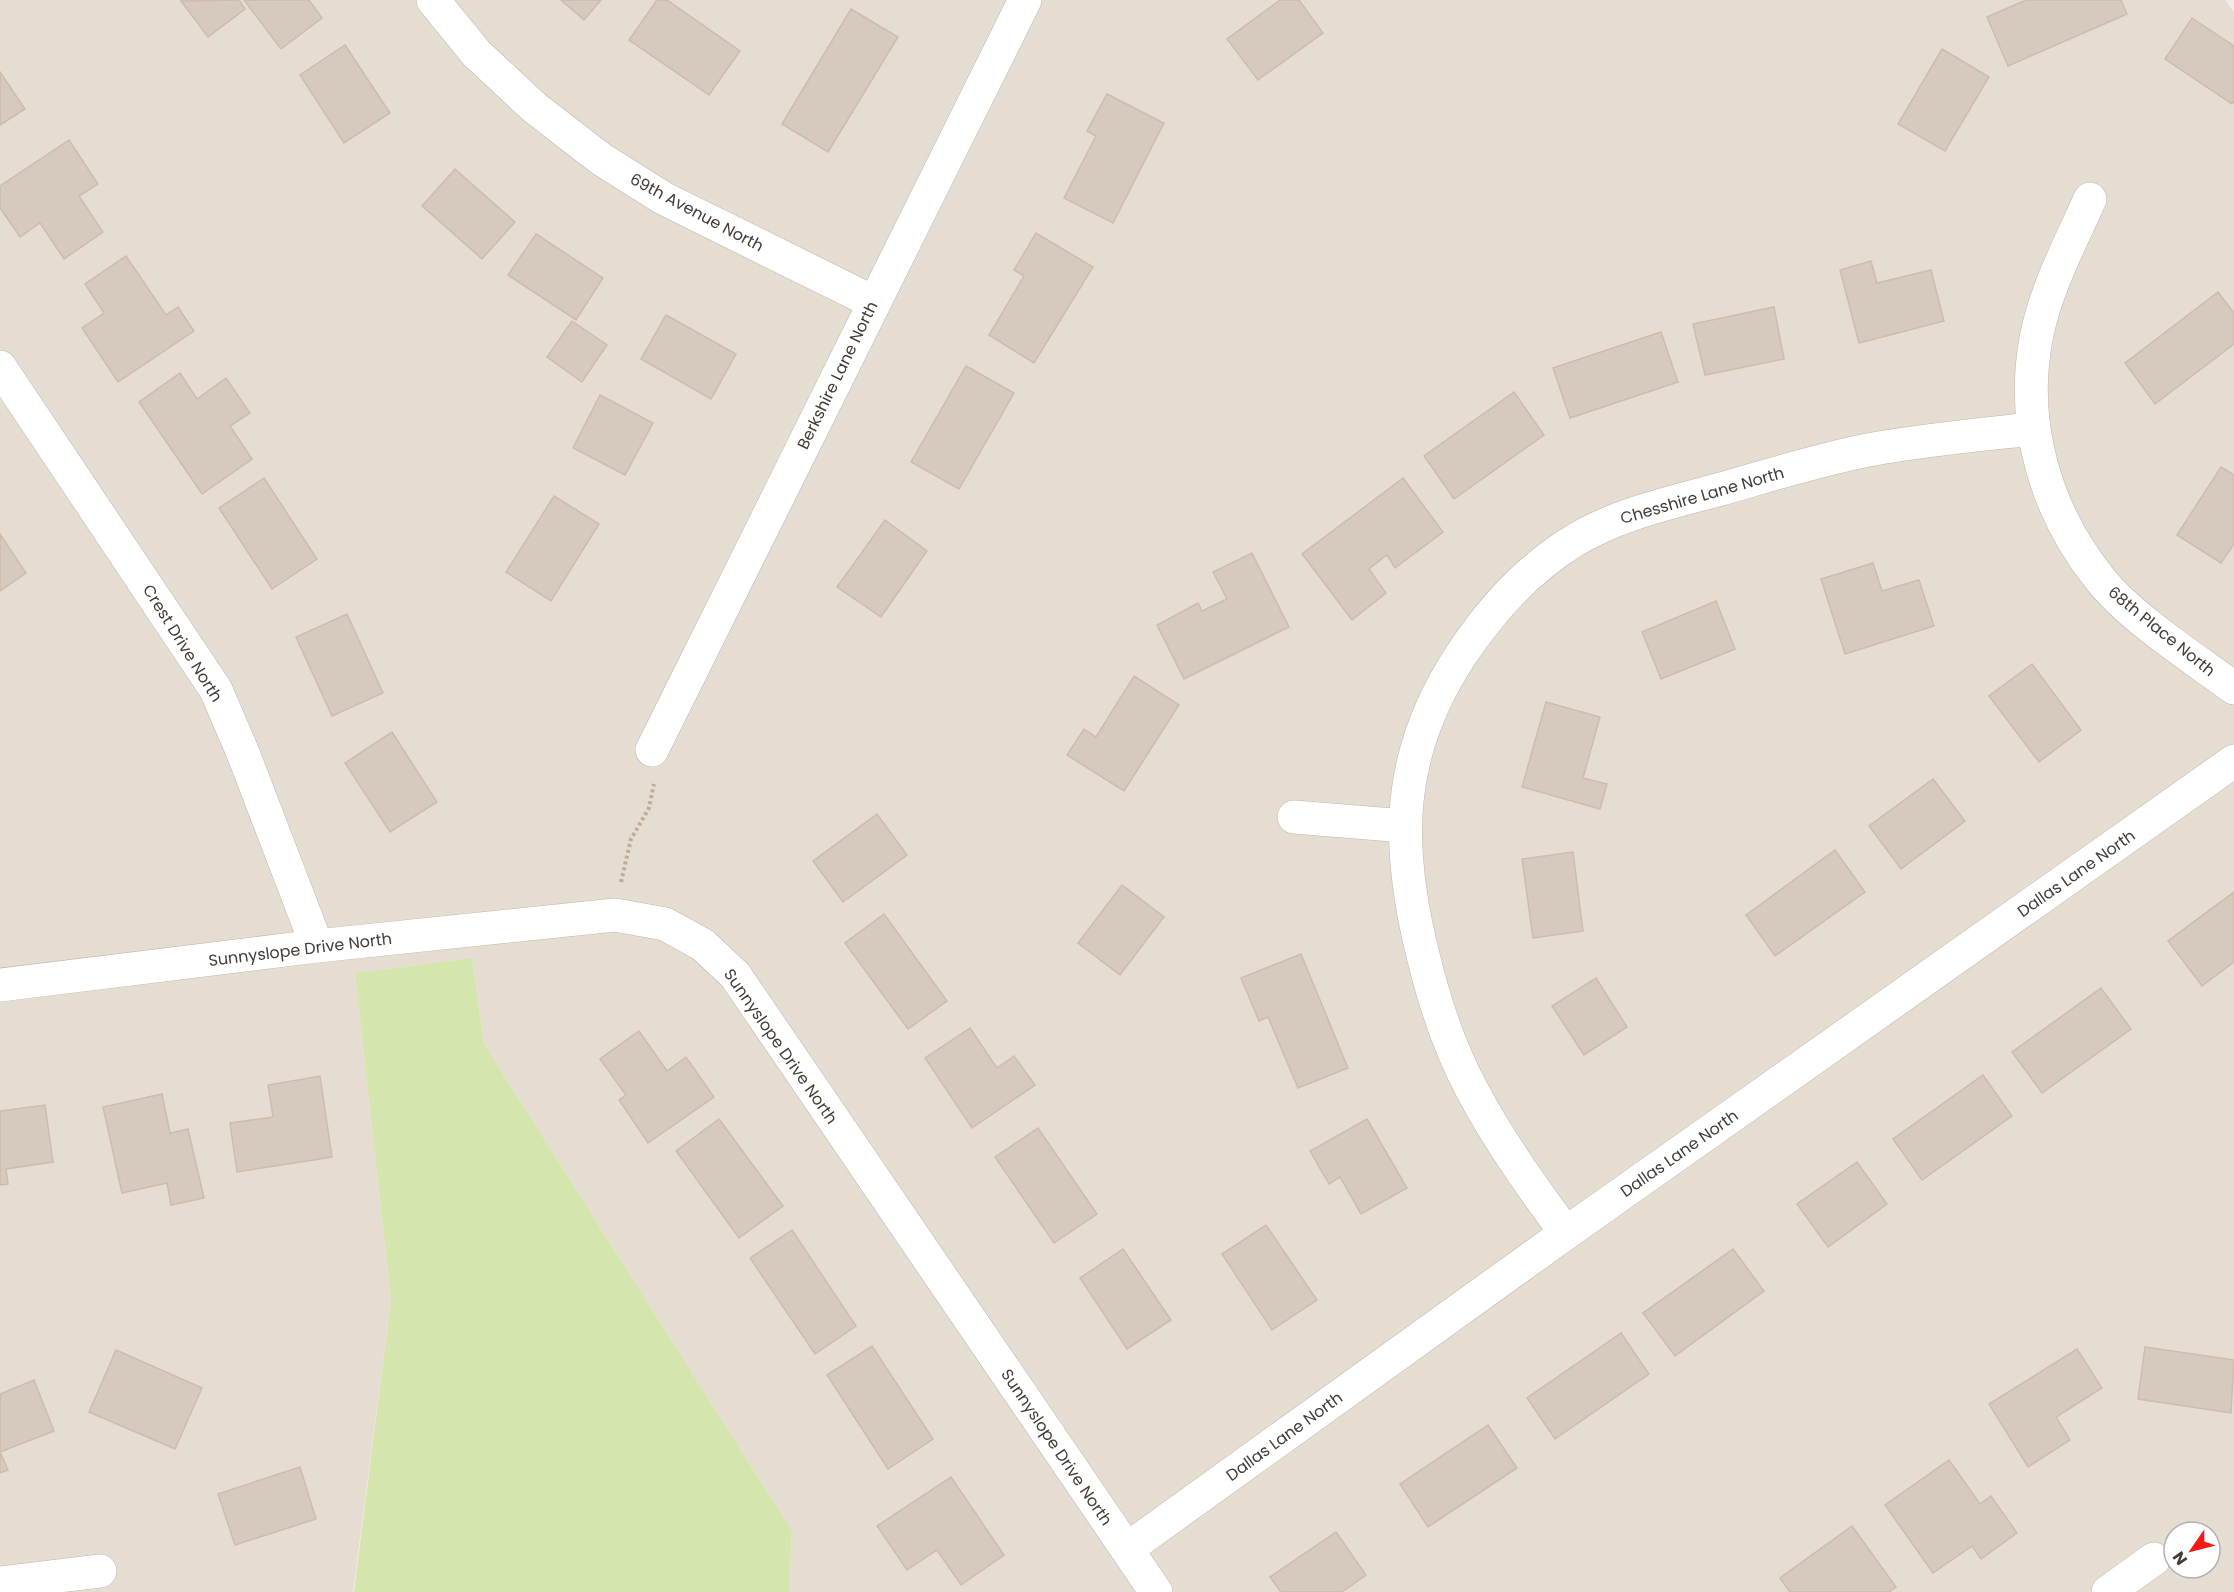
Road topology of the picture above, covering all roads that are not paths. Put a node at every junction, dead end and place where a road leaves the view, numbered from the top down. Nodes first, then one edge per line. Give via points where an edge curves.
1 (433, 0) edge
2 (1025, 0) edge
3 (2090, 198) dead end
4 (873, 302) junction
5 (0, 367) edge
6 (11, 405) edge
7 (2032, 429) junction
8 (2234, 688) edge
9 (652, 750) road end
10 (2234, 761) edge
11 (1294, 817) dead end
12 (1404, 826) junction
13 (317, 946) junction
14 (0, 985) edge
15 (1566, 1233) junction
16 (1126, 1549) junction
17 (2154, 1559) dead end
18 (100, 1571) dead end
19 (0, 1583) edge
20 (1156, 1592) edge
21 (2108, 1592) edge

1 - 4 street, 69th Avenue North via 476,53 535,108 601,159 663,198
2 - 4 street, Berkshire Lane North
3 - 7 street, 68th Place North via 2054,282 2036,340
4 - 9 street, Berkshire Lane North
5 - 6 street, Crest Drive North
6 - 13 street, Crest Drive North via 216,690
7 - 8 street, 68th Place North via 2044,480 2066,529 2100,580 2144,620
7 - 12 street, Chesshire Lane North via 1923,441 1816,463 1655,507 1612,521 1570,543 1517,586 1483,622 1442,684 1410,774
10 - 15 street, Dallas Lane North
11 - 12 street
12 - 15 street, Chesshire Lane North via 1411,908 1432,992 1449,1039 1496,1133
13 - 14 street, Sunnyslope Drive North
13 - 16 street, Sunnyslope Drive North via 615,915 665,924 703,945 735,975
15 - 16 street, Dallas Lane North
16 - 20 street, Sunnyslope Drive North
17 - 21 street
18 - 19 street

